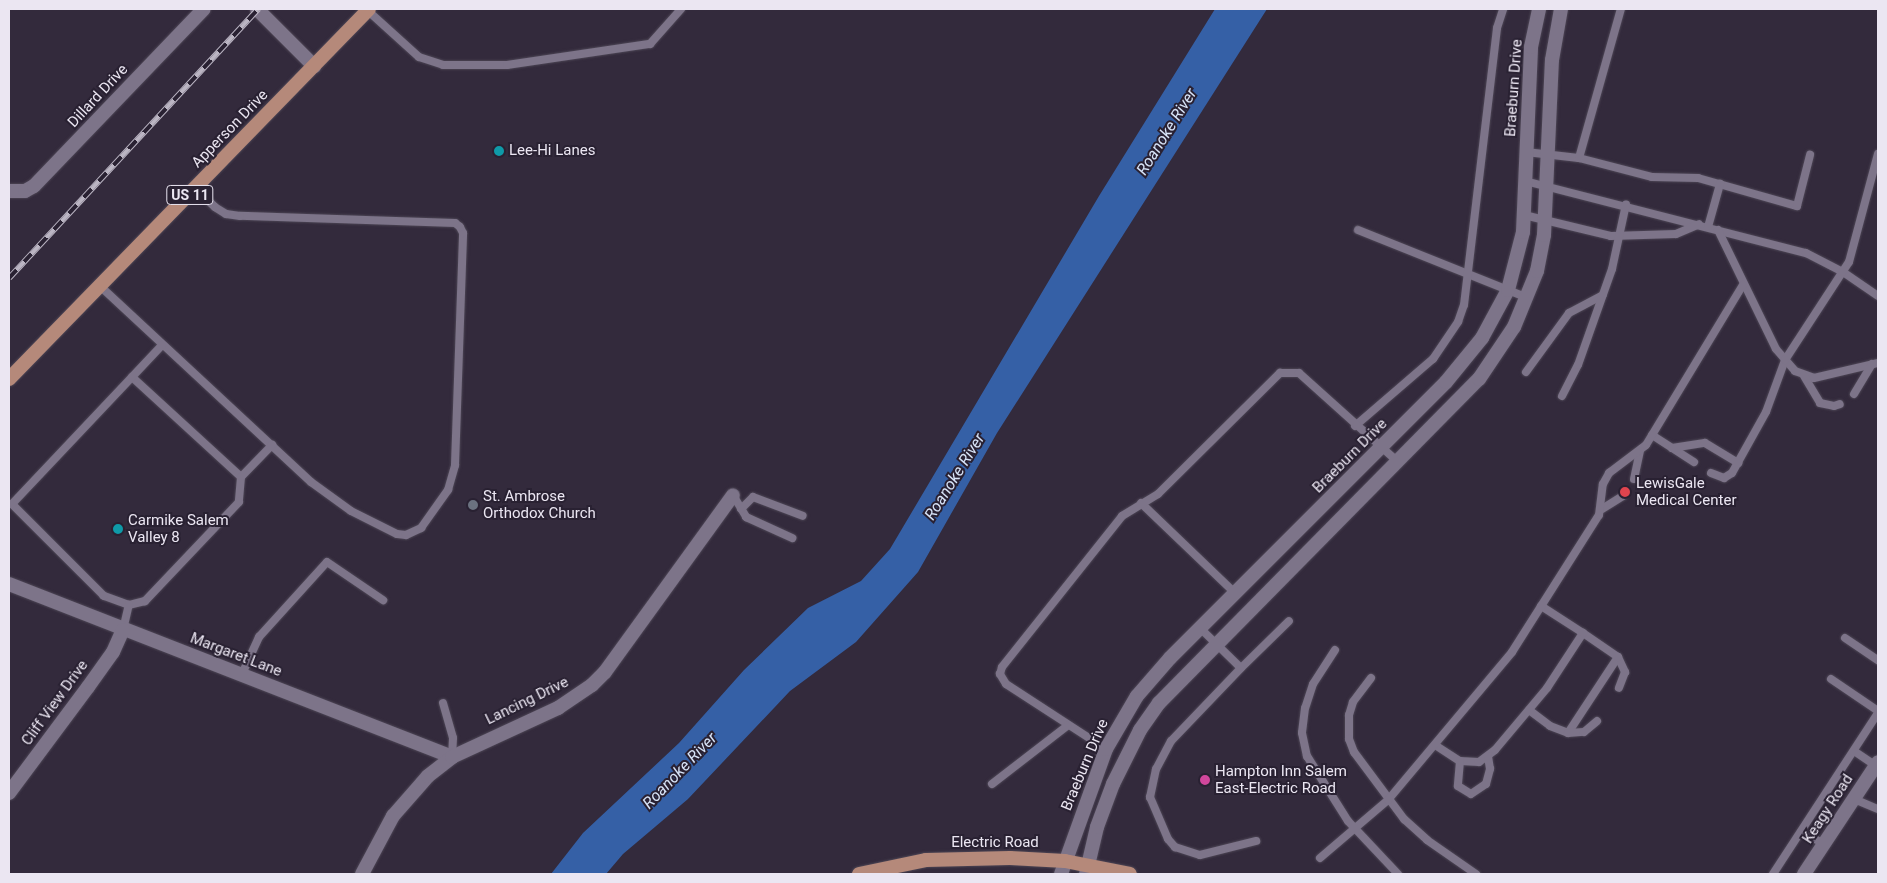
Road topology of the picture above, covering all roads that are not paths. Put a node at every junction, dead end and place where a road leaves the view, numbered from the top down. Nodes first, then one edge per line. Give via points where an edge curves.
1 (204, 9) edge
2 (257, 9) edge
3 (681, 9) edge
4 (1503, 9) edge
5 (1539, 9) edge
6 (1561, 9) edge
7 (1621, 9) edge
8 (368, 10) edge
9 (314, 66) junction
10 (1526, 152) junction
11 (1878, 154) edge
12 (1549, 155) junction
13 (1810, 155) dead end
14 (1579, 158) junction
15 (1526, 181) junction
16 (1720, 184) junction
17 (1548, 186) junction
18 (196, 189) junction
19 (9, 191) edge
20 (1626, 204) junction
21 (1524, 215) junction
22 (1546, 220) junction
23 (1699, 224) junction
24 (1708, 227) junction
25 (1358, 230) dead end
26 (1718, 230) junction
27 (1619, 235) junction
28 (1467, 272) junction
29 (1843, 272) junction
30 (1742, 285) junction
31 (100, 286) junction
32 (1508, 290) junction
33 (1603, 295) junction
34 (1878, 296) edge
35 (1528, 298) junction
36 (162, 345) junction
37 (1785, 360) junction
38 (1875, 363) edge
39 (1526, 372) dead end
40 (1804, 376) junction
41 (132, 377) junction
42 (9, 379) edge
43 (1854, 394) dead end
44 (1562, 396) dead end
45 (1840, 404) dead end
46 (1355, 426) junction
47 (1652, 436) junction
48 (272, 445) junction
49 (1381, 448) junction
50 (1672, 448) junction
51 (1640, 452) junction
52 (1397, 461) junction
53 (1694, 462) dead end
54 (1738, 463) junction
55 (1711, 473) dead end
56 (241, 477) junction
57 (1634, 479) dead end
58 (733, 495) joint
59 (1623, 496) dead end
60 (1141, 503) junction
61 (741, 509) junction
62 (1602, 509) junction
63 (802, 516) dead end
64 (792, 538) dead end
65 (1269, 561) junction
66 (1281, 577) junction
67 (9, 584) edge
68 (1235, 593) junction
69 (383, 600) dead end
70 (129, 604) junction
71 (1541, 606) junction
72 (1289, 621) dead end
73 (1200, 628) junction
74 (123, 630) junction
75 (1583, 634) junction
76 (1845, 638) dead end
77 (1215, 644) junction
78 (1335, 650) dead end
79 (1618, 657) junction
80 (1878, 660) edge
81 (1240, 668) junction
82 (242, 674) junction
83 (1371, 678) dead end
84 (1831, 679) dead end
85 (1619, 688) dead end
86 (1142, 691) junction
87 (1159, 703) junction
88 (443, 704) dead end
89 (1529, 710) junction
90 (1878, 712) edge
91 (1597, 721) dead end
92 (1067, 726) junction
93 (1568, 733) junction
94 (1436, 745) junction
95 (1106, 749) junction
96 (1854, 751) junction
97 (1488, 756) junction
98 (452, 757) junction
99 (1460, 761) junction
100 (1877, 764) edge
101 (992, 784) dead end
102 (9, 793) edge
103 (1854, 799) junction
104 (1388, 800) junction
105 (1878, 808) edge
106 (1355, 829) junction
107 (1801, 832) junction
108 (1256, 841) dead end
109 (1824, 844) junction
110 (1320, 858) dead end
111 (1063, 868) edge
112 (1087, 870) edge
113 (362, 874) edge
114 (860, 874) edge
115 (1130, 874) edge
116 (1398, 874) edge
117 (1476, 874) edge
118 (1772, 874) edge
119 (1804, 874) edge

1 - 19 street, Dillard Drive via 34,186 25,191
2 - 9 street
3 - 8 lane via 650,44 507,65 443,65 418,57
4 - 28 lane via 1495,46
5 - 10 street, Braeburn Drive via 1531,47
6 - 12 street via 1552,60
7 - 14 lane
8 - 9 main road, Apperson Drive / US 11
9 - 18 main road, Apperson Drive / US 11
10 - 12 lane
10 - 15 street, Braeburn Drive
11 - 29 lane via 1849,262
12 - 14 lane
12 - 17 street
13 - 16 lane via 1797,206
14 - 16 lane via 1652,177 1687,176
15 - 17 lane
15 - 21 street, Braeburn Drive
16 - 24 lane
17 - 20 lane
17 - 22 street
18 - 31 main road, Apperson Drive / US 11
18 - 48 lane via 226,214 455,223 463,233 455,465 448,490 421,528 406,535 374,525 311,482
20 - 23 lane
20 - 27 lane
21 - 22 lane
21 - 32 street, Braeburn Drive
22 - 27 lane
22 - 35 street via 1537,271
23 - 24 lane
23 - 27 lane via 1676,234
24 - 26 lane
25 - 28 lane
26 - 29 lane via 1806,253
26 - 30 lane
27 - 33 lane
28 - 32 lane
28 - 46 lane via 1458,322 1441,350
29 - 34 lane
29 - 37 lane
30 - 37 lane
30 - 47 lane
31 - 36 lane
31 - 42 main road, Apperson Drive / US 11
32 - 35 lane
32 - 49 street, Braeburn Drive via 1482,338 1446,382
33 - 39 lane via 1569,312
33 - 44 lane via 1578,365
35 - 52 street via 1510,334 1479,379
36 - 41 lane
36 - 48 lane
37 - 40 lane
37 - 54 lane via 1766,412
38 - 40 lane via 1814,378
38 - 43 lane
40 - 45 lane via 1820,403 1827,406
41 - 56 lane
41 - 70 lane via 12,504 104,596
46 - 49 lane
46 - 60 lane via 1299,374 1280,373 1158,494
47 - 50 lane
47 - 51 lane
48 - 56 lane
49 - 52 lane
49 - 65 street, Braeburn Drive
50 - 53 lane
50 - 54 lane via 1705,443
51 - 57 lane
51 - 62 lane via 1609,473 1604,484
52 - 66 street
54 - 55 lane via 1724,478
56 - 70 lane via 239,502 145,601
58 - 61 lane
58 - 98 street, Lancing Drive via 621,652 592,685 558,708
59 - 62 lane
60 - 68 lane
60 - 92 lane via 1122,516 1002,667 1000,674 1006,684
61 - 63 lane via 753,497
61 - 64 lane via 746,517
62 - 71 lane
65 - 66 street
65 - 68 street, Braeburn Drive
66 - 77 street
67 - 74 street, Margaret Lane
68 - 73 street, Braeburn Drive
69 - 82 lane via 327,562 259,637
70 - 74 lane
71 - 75 lane
71 - 94 lane via 1512,652
72 - 81 lane
73 - 77 lane
73 - 86 street, Braeburn Drive
74 - 82 street, Margaret Lane
74 - 102 street, Cliff View Drive via 113,652
75 - 79 lane
75 - 89 lane
76 - 80 lane
77 - 81 lane
77 - 87 street
78 - 106 lane via 1313,684 1302,733 1307,756
79 - 85 lane via 1625,672
79 - 93 lane
81 - 108 lane via 1171,741 1156,769 1150,797 1168,839 1176,847 1200,855
82 - 98 street, Margaret Lane
83 - 104 lane via 1353,702 1347,726 1349,739
84 - 90 lane
86 - 87 street
86 - 95 street, Braeburn Drive via 1120,721
87 - 112 street via 1124,759 1097,827
88 - 98 lane via 453,738
89 - 93 lane via 1550,726
89 - 97 lane
90 - 96 lane
91 - 93 lane via 1584,732
92 - 95 lane
92 - 101 lane
94 - 99 lane
94 - 104 lane
95 - 111 street, Braeburn Drive
96 - 100 lane
96 - 107 lane
97 - 99 lane via 1469,764
97 - 99 lane via 1490,768 1486,784 1471,794 1458,786
98 - 113 street, Lancing Drive via 409,794 393,816
100 - 103 street, Keagy Road
103 - 105 lane
103 - 109 street, Keagy Road
104 - 106 lane
104 - 117 lane via 1427,840
106 - 110 lane
106 - 116 lane
107 - 109 lane
107 - 118 lane
109 - 119 street, Keagy Road
111 - 112 main road, Electric Road
111 - 114 main road, Electric Road via 1010,858 926,860
112 - 115 main road, Electric Road

